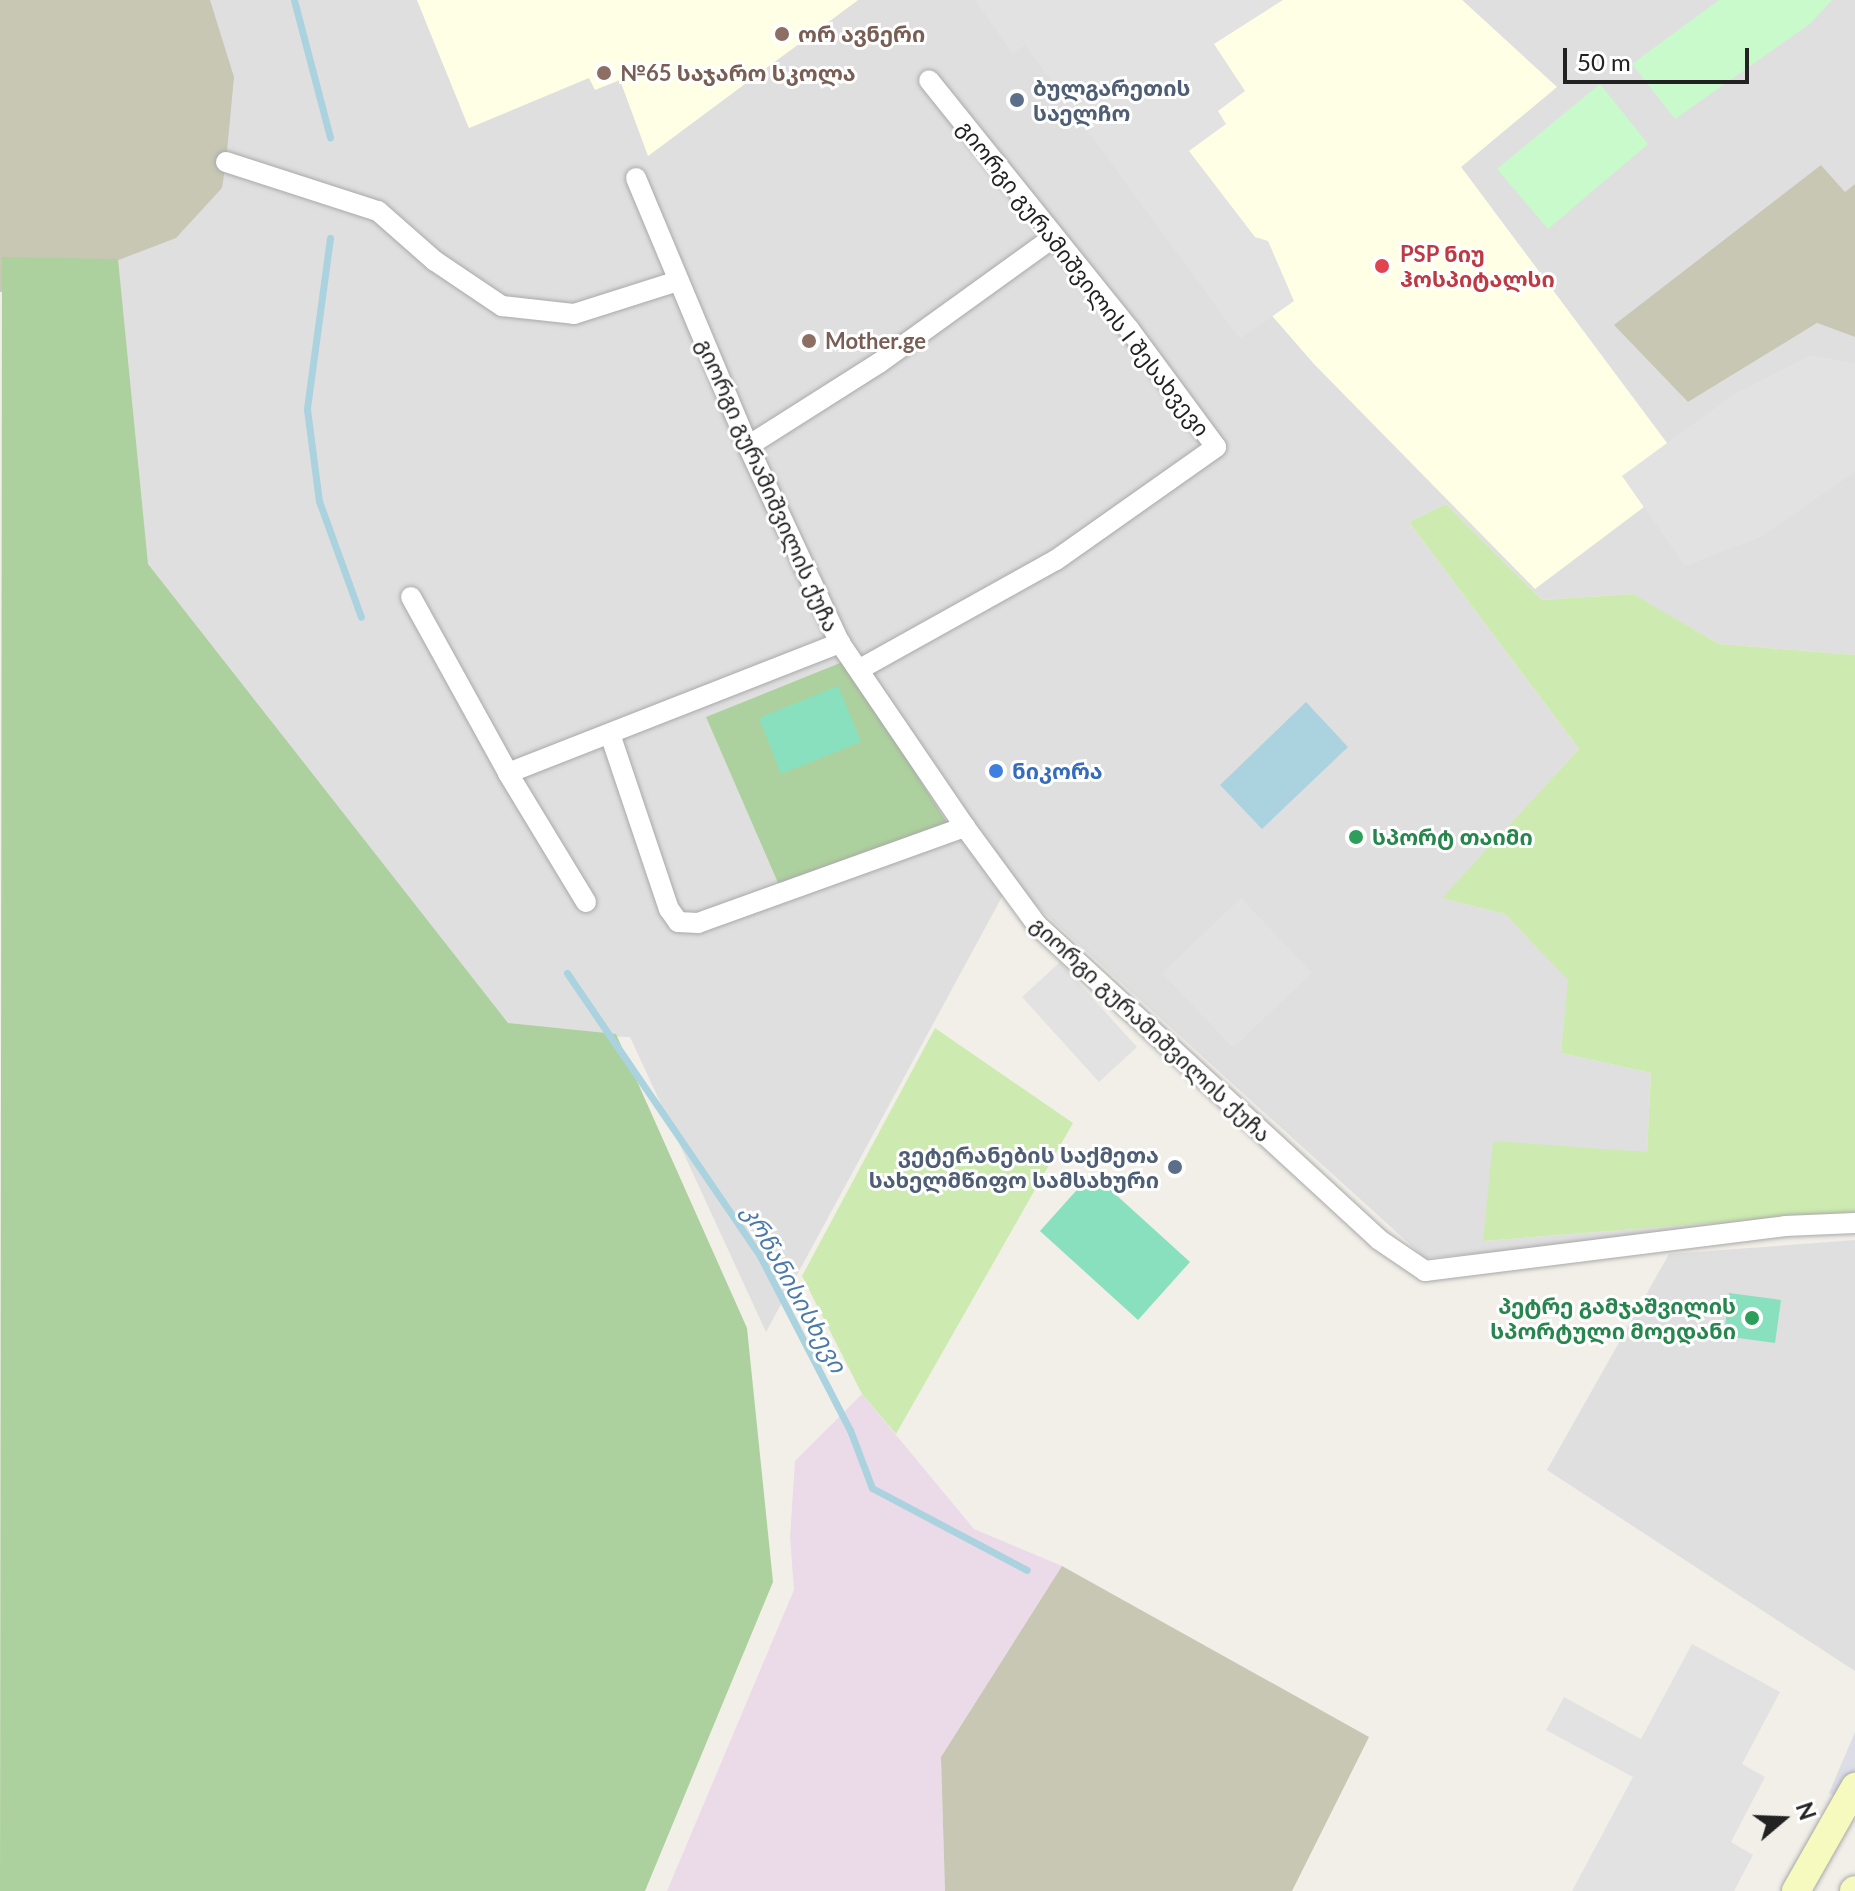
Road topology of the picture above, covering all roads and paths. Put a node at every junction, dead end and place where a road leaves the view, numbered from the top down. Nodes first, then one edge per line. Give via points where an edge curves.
1 (929, 80) dead end
2 (226, 162) dead end
3 (636, 178) dead end
4 (1052, 238) junction
5 (678, 281) junction
6 (748, 446) junction
7 (411, 597) dead end
8 (840, 643) junction
9 (860, 669) junction
10 (610, 734) junction
11 (508, 773) junction
12 (965, 827) junction
13 (586, 902) dead end
14 (1855, 1223) edge
15 (1855, 1787) edge
16 (1796, 1891) edge

1 - 4 street, გიორგი გურამიშვილის I შესახვევი
2 - 5 street via 378,211 435,261 502,306 574,314
3 - 5 street, გიორგი გურამიშვილის ქუჩა
4 - 6 street via 879,363
4 - 9 street, გიორგი გურამიშვილის I შესახვევი via 1129,329 1216,447 1056,560
5 - 6 street, გიორგი გურამიშვილის ქუჩა
6 - 8 street, გიორგი გურამიშვილის ქუჩა
7 - 11 street
8 - 9 street, გიორგი გურამიშვილის ქუჩა
8 - 10 street
9 - 12 street, გიორგი გურამიშვილის ქუჩა
10 - 11 street
10 - 12 street via 669,909 678,922 698,923
11 - 13 street
12 - 14 street, გიორგი გურამიშვილის ქუჩა via 1037,925 1378,1239 1425,1271 1785,1226
15 - 16 street

